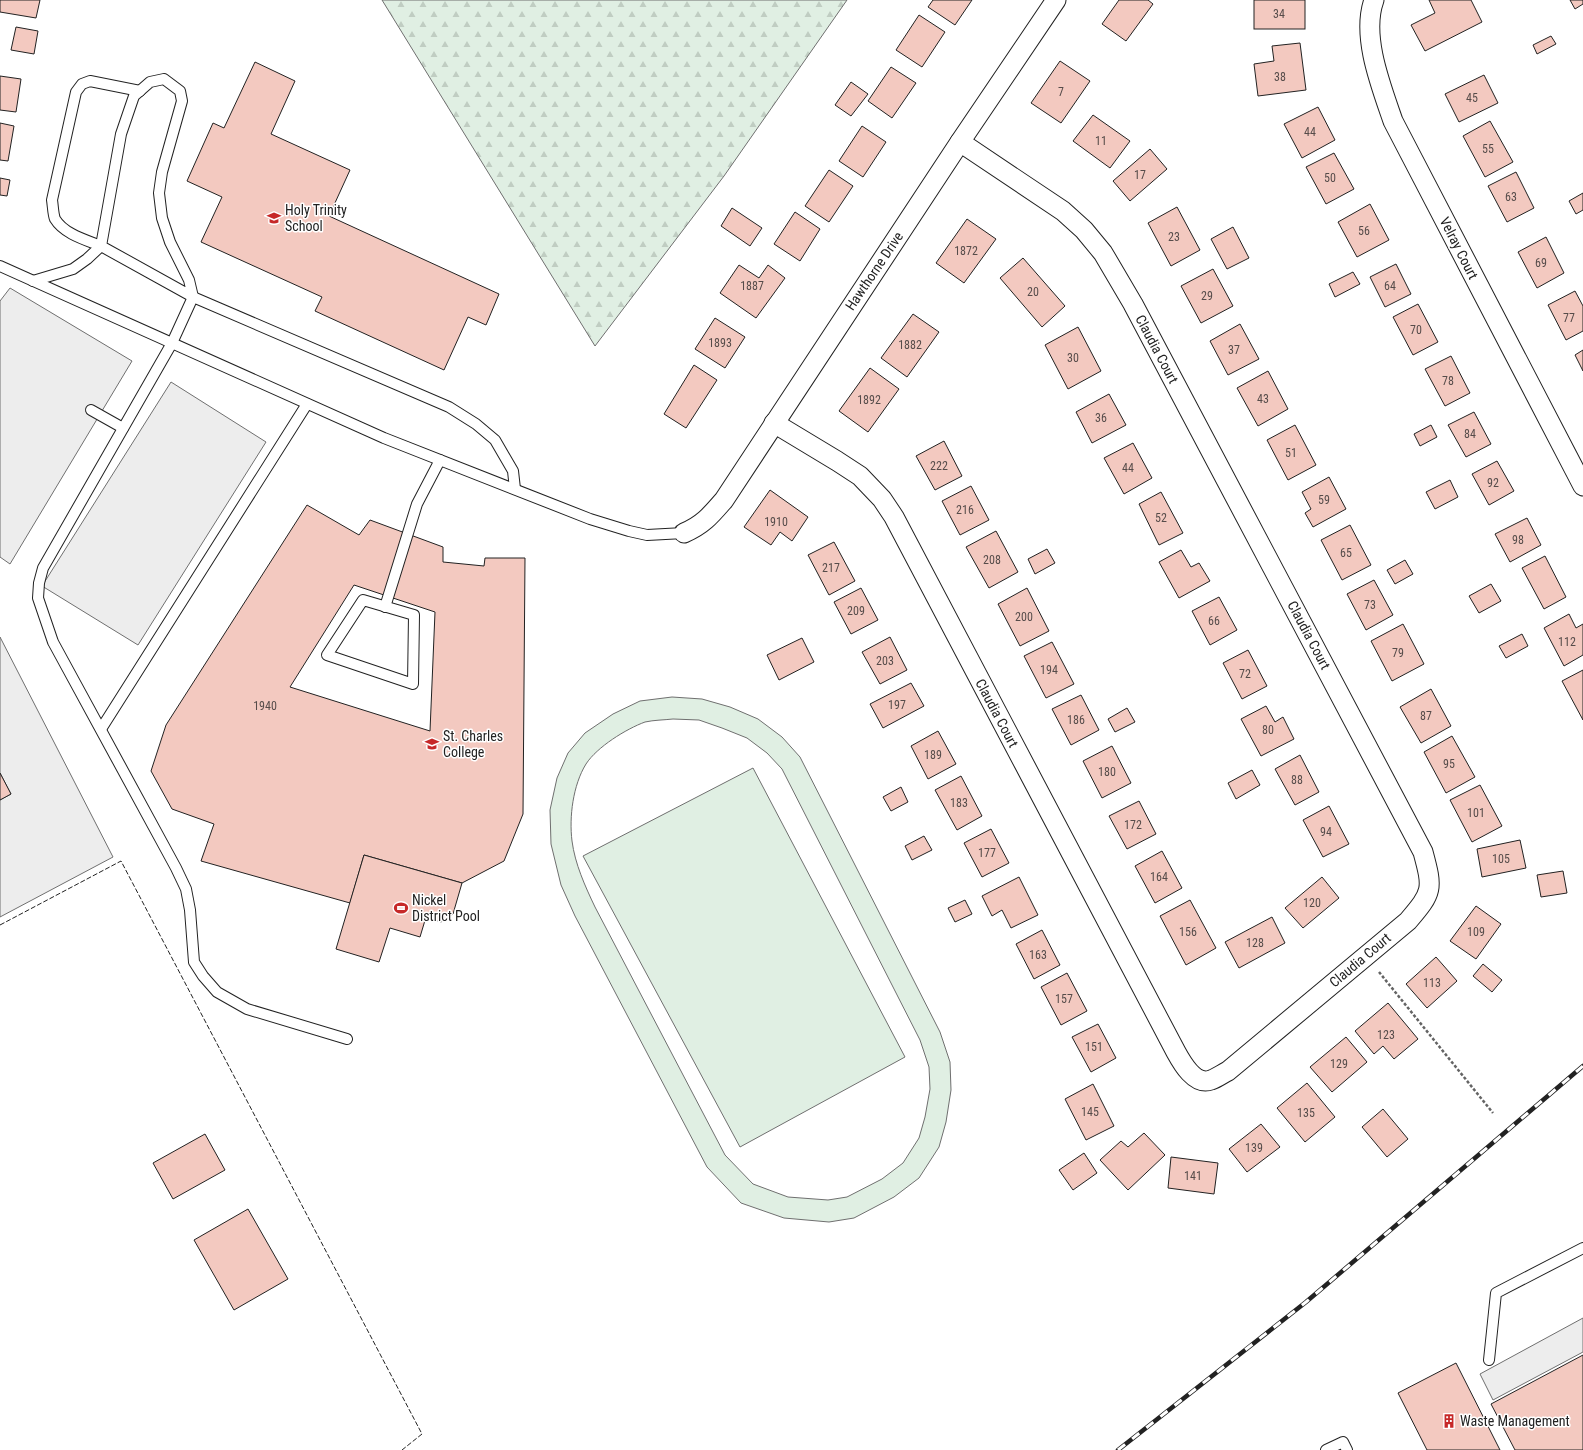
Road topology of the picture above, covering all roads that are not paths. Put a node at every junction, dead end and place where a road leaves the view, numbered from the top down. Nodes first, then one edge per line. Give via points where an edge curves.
1 (1056, 0) edge
2 (1374, 0) edge
3 (140, 91) junction
4 (960, 142) junction
5 (100, 246) junction
6 (0, 266) edge
7 (33, 281) junction
8 (193, 297) junction
9 (172, 343) junction
10 (307, 404) junction
11 (92, 410) dead end
12 (774, 423) junction
13 (123, 428) junction
14 (440, 460) junction
15 (1583, 486) edge
16 (514, 489) junction
17 (684, 533) joint
18 (385, 607) junction
19 (101, 729) junction
20 (347, 1039) dead end
21 (1583, 1248) edge
22 (1489, 1360) dead end
23 (1326, 1450) edge
24 (1347, 1450) edge

1 - 4 street, Hawthorne Drive
2 - 15 street, Velray Court via 1370,28 1373,58 1393,121
3 - 5 lane via 134,96 121,134
3 - 5 lane via 90,80 82,84 76,92 70,114 52,200 55,218 69,233
3 - 8 lane via 150,82 164,79 180,91 182,101 162,172 159,194 162,218 170,242 189,280
4 - 12 street, Hawthorne Drive
4 - 12 street, Claudia Court via 1063,211 1084,230 1107,259 1423,852 1430,877 1429,893 1424,903 1408,921 1228,1071 1210,1081 1201,1081 1194,1076 1176,1052 894,517 882,499 860,476
5 - 7 lane via 73,269
5 - 8 lane
6 - 7 lane
7 - 9 lane
8 - 9 lane
8 - 16 lane via 449,407 495,440 512,471
9 - 10 lane
9 - 13 lane
10 - 14 lane
10 - 19 lane
11 - 13 lane
12 - 17 street, Hawthorne Drive via 724,500 706,520
13 - 19 lane via 44,568 39,583 38,598 53,642
14 - 16 lane
14 - 18 lane via 417,504
16 - 17 lane via 629,532 647,535
18 - 18 lane via 363,600 327,655 413,684 414,615
19 - 20 lane via 186,889 194,962 203,976 217,992 247,1009
21 - 22 lane via 1496,1293
23 - 24 lane via 1342,1442

